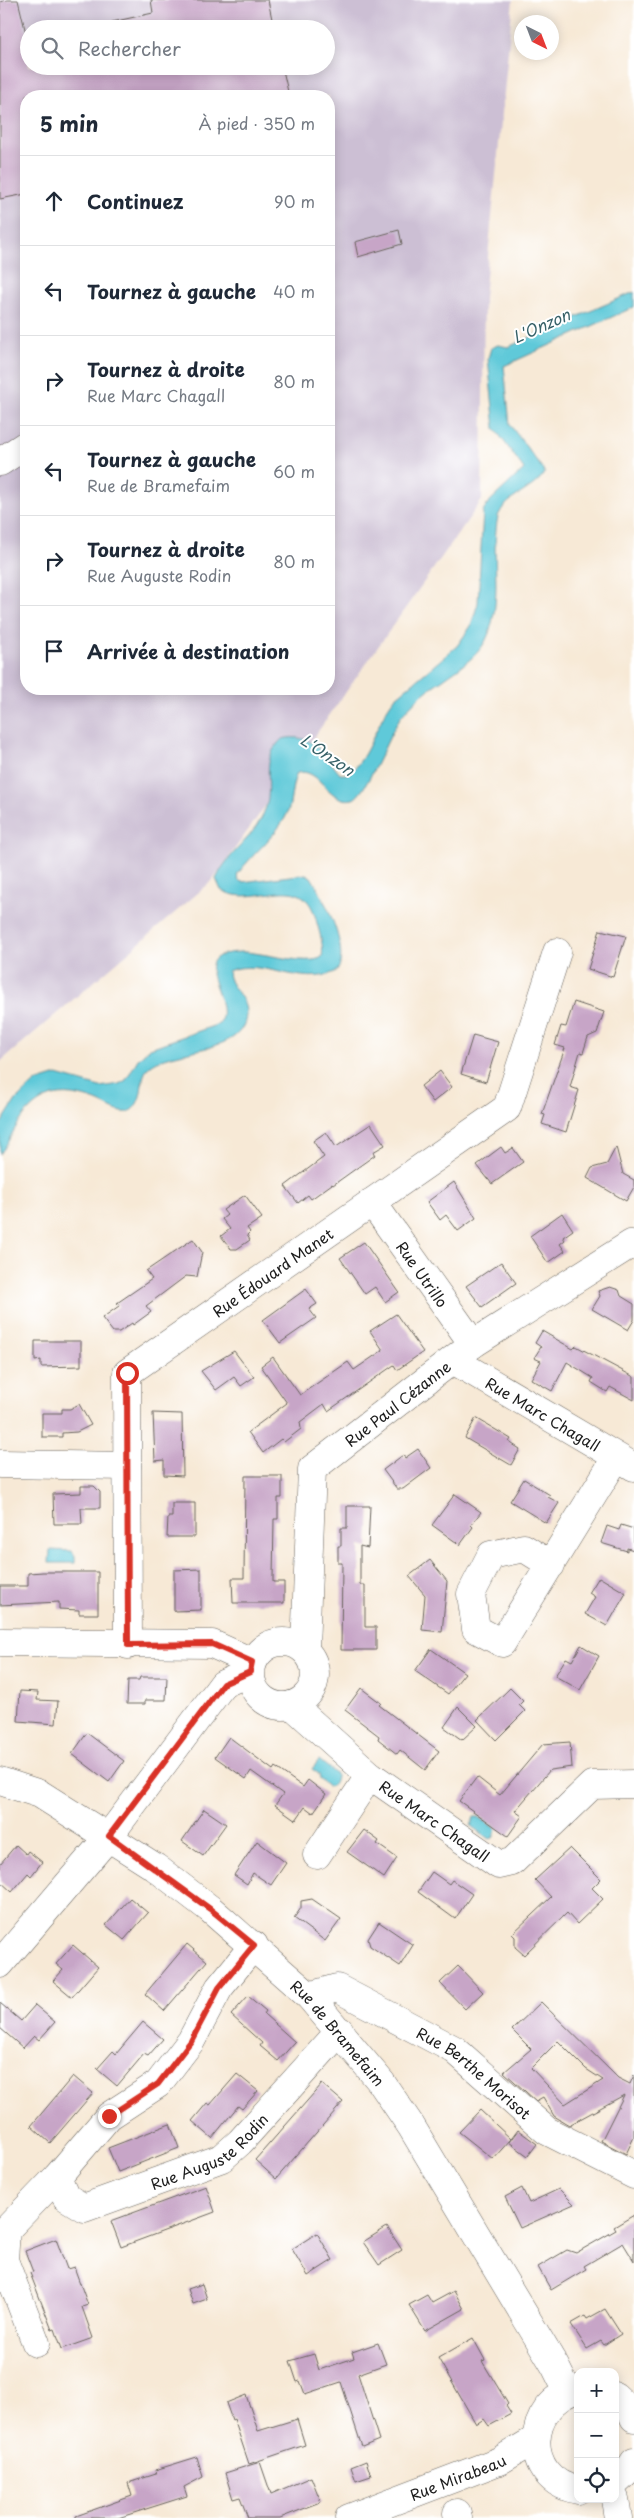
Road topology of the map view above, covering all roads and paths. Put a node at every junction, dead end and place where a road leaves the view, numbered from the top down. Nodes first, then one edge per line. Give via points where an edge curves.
1 (20, 449) edge
2 (0, 462) edge
3 (557, 952) dead end
4 (372, 1202) junction
5 (634, 1246) edge
6 (463, 1352) junction
7 (625, 1463) edge
8 (0, 1464) edge
9 (127, 1466) junction
10 (551, 1565) dead end
11 (0, 1642) edge
12 (128, 1645) junction
13 (304, 1649) junction
14 (251, 1667) junction
15 (292, 1705) junction
16 (370, 1775) junction
17 (0, 1781) edge
18 (634, 1784) edge
19 (109, 1836) junction
20 (317, 1855) dead end
21 (254, 1945) junction
22 (0, 1964) edge
23 (309, 1996) junction
24 (340, 2031) junction
25 (634, 2175) edge
26 (57, 2177) junction
27 (36, 2343) dead end
28 (573, 2390) edge
29 (536, 2439) junction
30 (634, 2462) edge
31 (619, 2479) edge
32 (574, 2489) edge
33 (616, 2503) edge
34 (348, 2518) edge
35 (618, 2518) edge

1 - 2 street
3 - 4 street, Rue Édouard Manet via 507,1108
4 - 6 street, Rue Utrillo
4 - 9 street, Rue Édouard Manet via 127,1373
5 - 6 street, Rue Paul Cézanne via 631,1244
6 - 7 street, Rue Marc Chagall
6 - 13 street, Rue Paul Cézanne via 312,1469
7 - 10 street
8 - 9 street
9 - 12 street, Rue Édouard Manet
11 - 12 street
12 - 14 street via 212,1644
13 - 14 street via 285,1641 265,1646
13 - 15 street via 314,1663 315,1681 306,1696
14 - 15 street via 256,1692 272,1704
14 - 19 street via 223,1684
15 - 16 street, Rue Marc Chagall
16 - 18 street, Rue Marc Chagall via 499,1865 512,1862 592,1785
16 - 20 street
17 - 19 street, Rue de Bramefaim via 40,1794
19 - 21 street, Rue de Bramefaim
19 - 22 street
21 - 23 street, Rue de Bramefaim
21 - 26 street via 219,1988 191,2041 158,2084 109,2116
23 - 24 street, Rue de Bramefaim
23 - 25 street, Rue Berthe Morisot via 337,1988 455,2050 548,2131
24 - 26 street, Rue Auguste Rodin via 222,2158 84,2208 66,2197
24 - 28 street, Rue de Bramefaim via 411,2126 555,2366
26 - 27 street via 6,2230 4,2260
28 - 29 street via 555,2399 545,2411 538,2424
29 - 32 street via 538,2456 546,2472 559,2483
29 - 34 street, Rue Mirabeau via 498,2460
30 - 31 street
33 - 35 street

